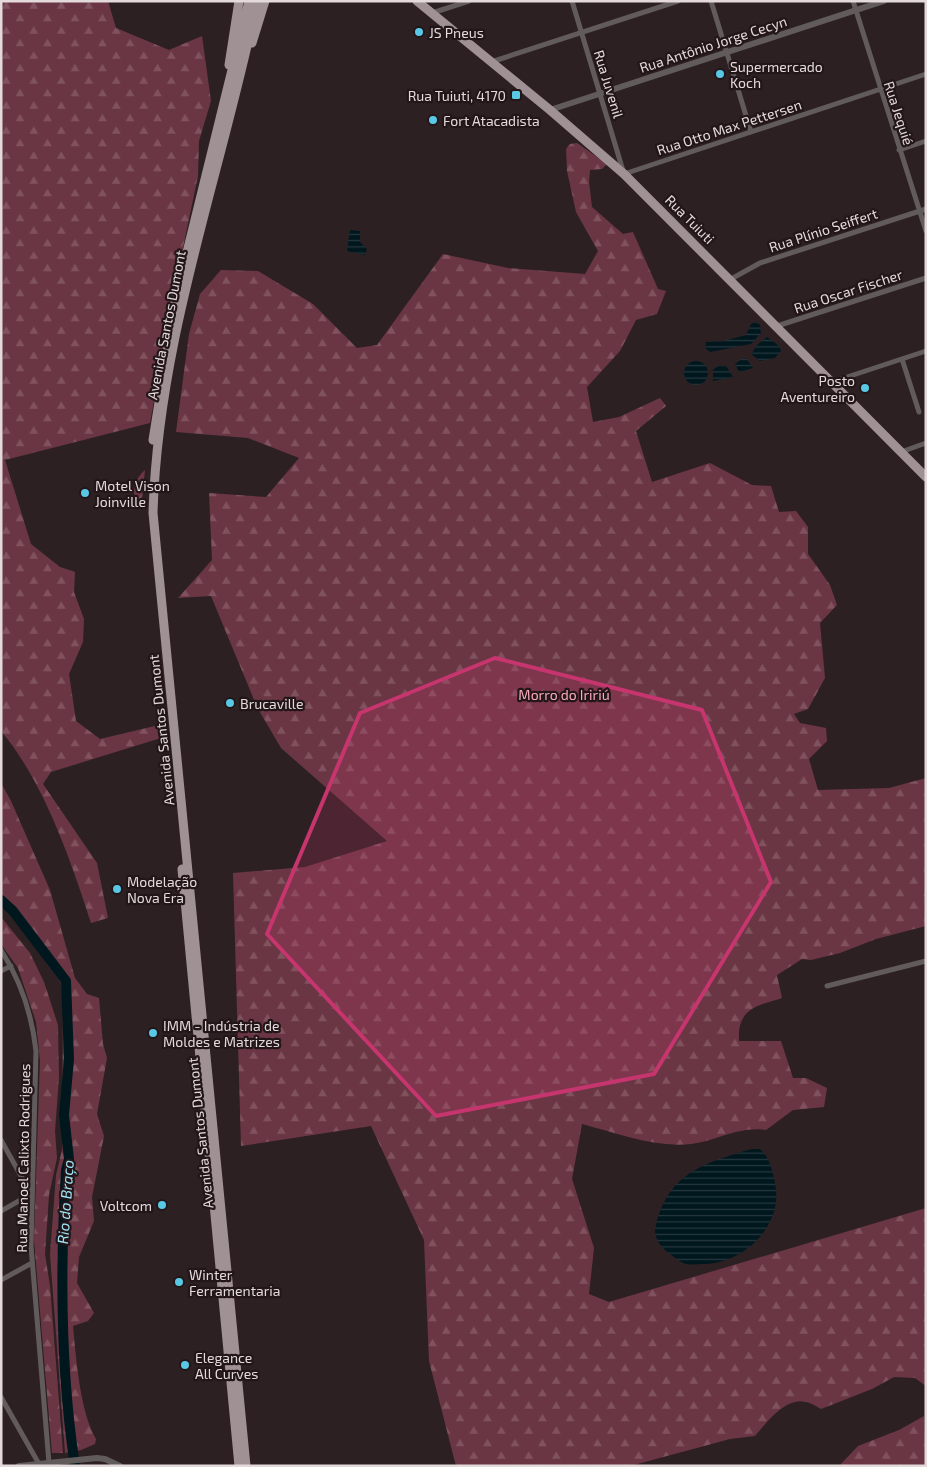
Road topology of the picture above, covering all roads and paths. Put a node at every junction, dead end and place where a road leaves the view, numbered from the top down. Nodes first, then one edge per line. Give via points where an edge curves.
1 (239, 1) edge
2 (249, 1) edge
3 (257, 1) edge
4 (265, 1) edge
5 (417, 1) edge
6 (469, 1) edge
7 (572, 1) edge
8 (678, 1) edge
9 (711, 1) edge
10 (853, 1) edge
11 (884, 1) edge
12 (856, 10) junction
13 (432, 13) junction
14 (582, 32) junction
15 (726, 52) junction
16 (491, 62) junction
17 (926, 74) edge
18 (237, 83) junction
19 (880, 90) junction
20 (600, 93) junction
21 (550, 110) junction
22 (220, 124) junction
23 (751, 132) junction
24 (926, 141) edge
25 (899, 150) junction
26 (624, 174) junction
27 (926, 209) edge
28 (919, 211) junction
29 (926, 231) edge
30 (926, 278) edge
31 (731, 279) junction
32 (777, 326) junction
33 (926, 351) edge
34 (902, 359) junction
35 (832, 382) junction
36 (919, 412) dead end
37 (926, 444) edge
38 (901, 452) junction
39 (926, 477) edge
40 (1, 950) edge
41 (926, 961) edge
42 (11, 966) junction
43 (1, 971) edge
44 (827, 986) dead end
45 (1, 1140) edge
46 (31, 1194) junction
47 (1, 1211) edge
48 (32, 1263) junction
49 (1, 1280) edge
50 (1, 1397) edge
51 (49, 1463) junction
52 (39, 1464) junction
53 (19, 1466) edge
54 (120, 1466) edge
55 (239, 1466) edge
56 (246, 1466) edge

1 - 22 main road
2 - 22 main road, Avenida Santos Dumont
3 - 18 main road, Avenida Santos Dumont
4 - 18 main road
5 - 13 main road, Rua Tuiuti
6 - 13 street
7 - 14 street, Rua Juvenil
8 - 14 street
9 - 15 street
10 - 12 street, Rua Jequié
11 - 12 street, Rua Antônio Jorge Cecyn
12 - 15 street, Rua Antônio Jorge Cecyn
12 - 19 street, Rua Jequié
13 - 16 main road, Rua Tuiuti
14 - 16 street
14 - 20 street, Rua Juvenil
15 - 20 street, Rua Antônio Jorge Cecyn
15 - 23 street
16 - 21 main road, Rua Tuiuti
17 - 19 street, Rua Otto Max Pettersen
18 - 56 main road, Avenida Santos Dumont via 178,319 157,457 153,514
19 - 23 street, Rua Otto Max Pettersen
19 - 25 street, Rua Jequié
20 - 21 street, Rua Antônio Jorge Cecyn
20 - 26 street, Rua Juvenil
21 - 26 main road, Rua Tuiuti
22 - 55 main road, Avenida Santos Dumont via 170,327 151,452 147,516
23 - 26 street, Rua Otto Max Pettersen
24 - 25 street
25 - 28 street, Rua Jequié
26 - 31 main road, Rua Tuiuti
27 - 28 street, Rua Plínio Seiffert
28 - 29 street, Rua Jequié
28 - 31 street, Rua Plínio Seiffert via 760,262
30 - 32 street, Rua Oscar Fischer
31 - 32 main road, Rua Tuiuti
32 - 35 main road, Rua Tuiuti
33 - 34 street
34 - 35 street
34 - 36 street
35 - 38 main road, Rua Tuiuti
37 - 38 street
38 - 39 main road, Rua Tuiuti
40 - 42 street, Rua Manoel Calixto Rodrigues
41 - 44 street
42 - 43 street
42 - 46 street, Rua Manoel Calixto Rodrigues via 28,1006 36,1051
45 - 46 street
46 - 47 street
46 - 48 street, Rua Manoel Calixto Rodrigues
48 - 49 street
48 - 51 street, Rua Manoel Calixto Rodrigues
50 - 52 street
51 - 52 street
51 - 54 street via 87,1458 105,1459
52 - 53 street

